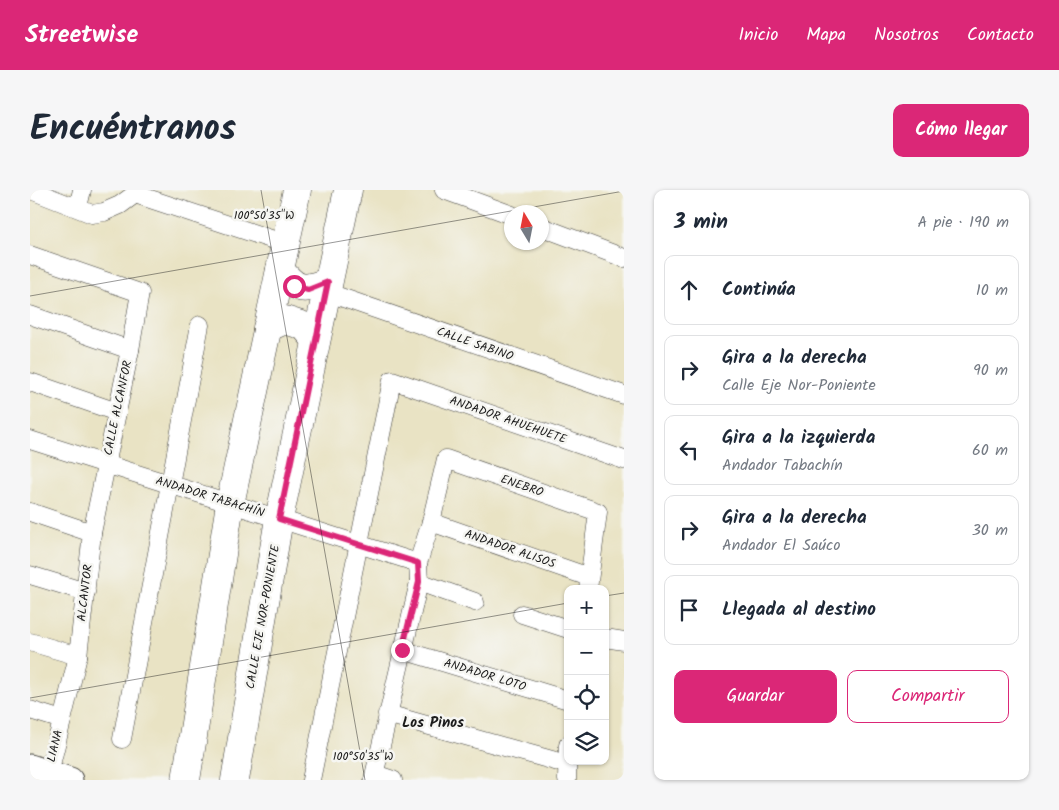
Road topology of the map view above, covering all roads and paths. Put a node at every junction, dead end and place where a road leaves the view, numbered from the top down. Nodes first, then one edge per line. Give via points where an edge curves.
1 (31, 190) edge
2 (297, 190) edge
3 (348, 190) edge
4 (444, 190) edge
5 (136, 192) edge
6 (80, 198) edge
7 (504, 212) edge
8 (549, 230) edge
9 (30, 255) edge
10 (283, 257) junction
11 (624, 258) edge
12 (327, 287) junction
13 (30, 315) edge
14 (200, 325) dead end
15 (267, 328) junction
16 (316, 340) junction
17 (130, 350) junction
18 (30, 382) edge
19 (624, 394) edge
20 (118, 412) junction
21 (30, 440) edge
22 (624, 460) edge
23 (107, 465) junction
24 (170, 485) junction
25 (230, 504) junction
26 (30, 512) edge
27 (279, 519) junction
28 (432, 522) junction
29 (92, 533) junction
30 (359, 544) junction
31 (418, 563) junction
32 (30, 575) edge
33 (419, 582) junction
34 (588, 583) edge
35 (86, 592) junction
36 (475, 602) dead end
37 (522, 614) dead end
38 (564, 629) edge
39 (609, 639) edge
40 (30, 642) edge
41 (624, 642) edge
42 (402, 650) junction
43 (78, 656) junction
44 (564, 699) edge
45 (30, 710) edge
46 (387, 714) junction
47 (62, 720) junction
48 (122, 739) dead end
49 (566, 772) edge
50 (50, 773) edge
51 (374, 777) edge
52 (186, 780) edge
53 (235, 780) edge
54 (311, 780) edge
55 (393, 780) edge

1 - 6 street
2 - 10 main road
3 - 12 main road, CALLE EJE NOR-PONIENTE
4 - 7 street
5 - 6 street via 104,212 92,214
5 - 10 street
8 - 11 street
9 - 17 street, CALLE ALCANFOR via 140,293
10 - 12 main road via 294,286 308,290
10 - 15 main road
12 - 16 main road, CALLE EJE NOR-PONIENTE
12 - 19 street, CALLE SABINO
13 - 17 street
14 - 24 street
15 - 16 main road via 284,320 304,326
15 - 25 main road
16 - 27 main road, CALLE EJE NOR-PONIENTE
17 - 20 street, CALLE ALCANFOR
18 - 20 street
20 - 23 street, CALLE ALCANFOR
21 - 23 street, ANDADOR TABACHÍN
22 - 30 street, ANDADOR AHUEHUETE via 392,380
23 - 24 street, ANDADOR TABACHÍN
23 - 29 street, ALCANTOR
24 - 25 street, ANDADOR TABACHÍN
24 - 48 street
25 - 27 street, ANDADOR TABACHÍN
25 - 52 main road
26 - 29 street
27 - 30 street, ANDADOR TABACHÍN
27 - 53 main road, CALLE EJE NOR-PONIENTE
28 - 31 street
28 - 34 street, ANDADOR ALISOS
28 - 34 street, ENEBRO via 446,459 598,512
29 - 35 street, ALCANTOR
30 - 31 street, ANDADOR TABACHÍN
30 - 54 street
31 - 33 street
32 - 35 street
33 - 36 street
33 - 42 street
35 - 43 street, ALCANTOR
37 - 38 street
39 - 41 street
40 - 43 street
42 - 44 street, ANDADOR LOTO
42 - 46 street
43 - 47 street, ALCANTOR
45 - 47 street
46 - 49 street
46 - 51 street
47 - 50 street, LIANA
51 - 55 street

